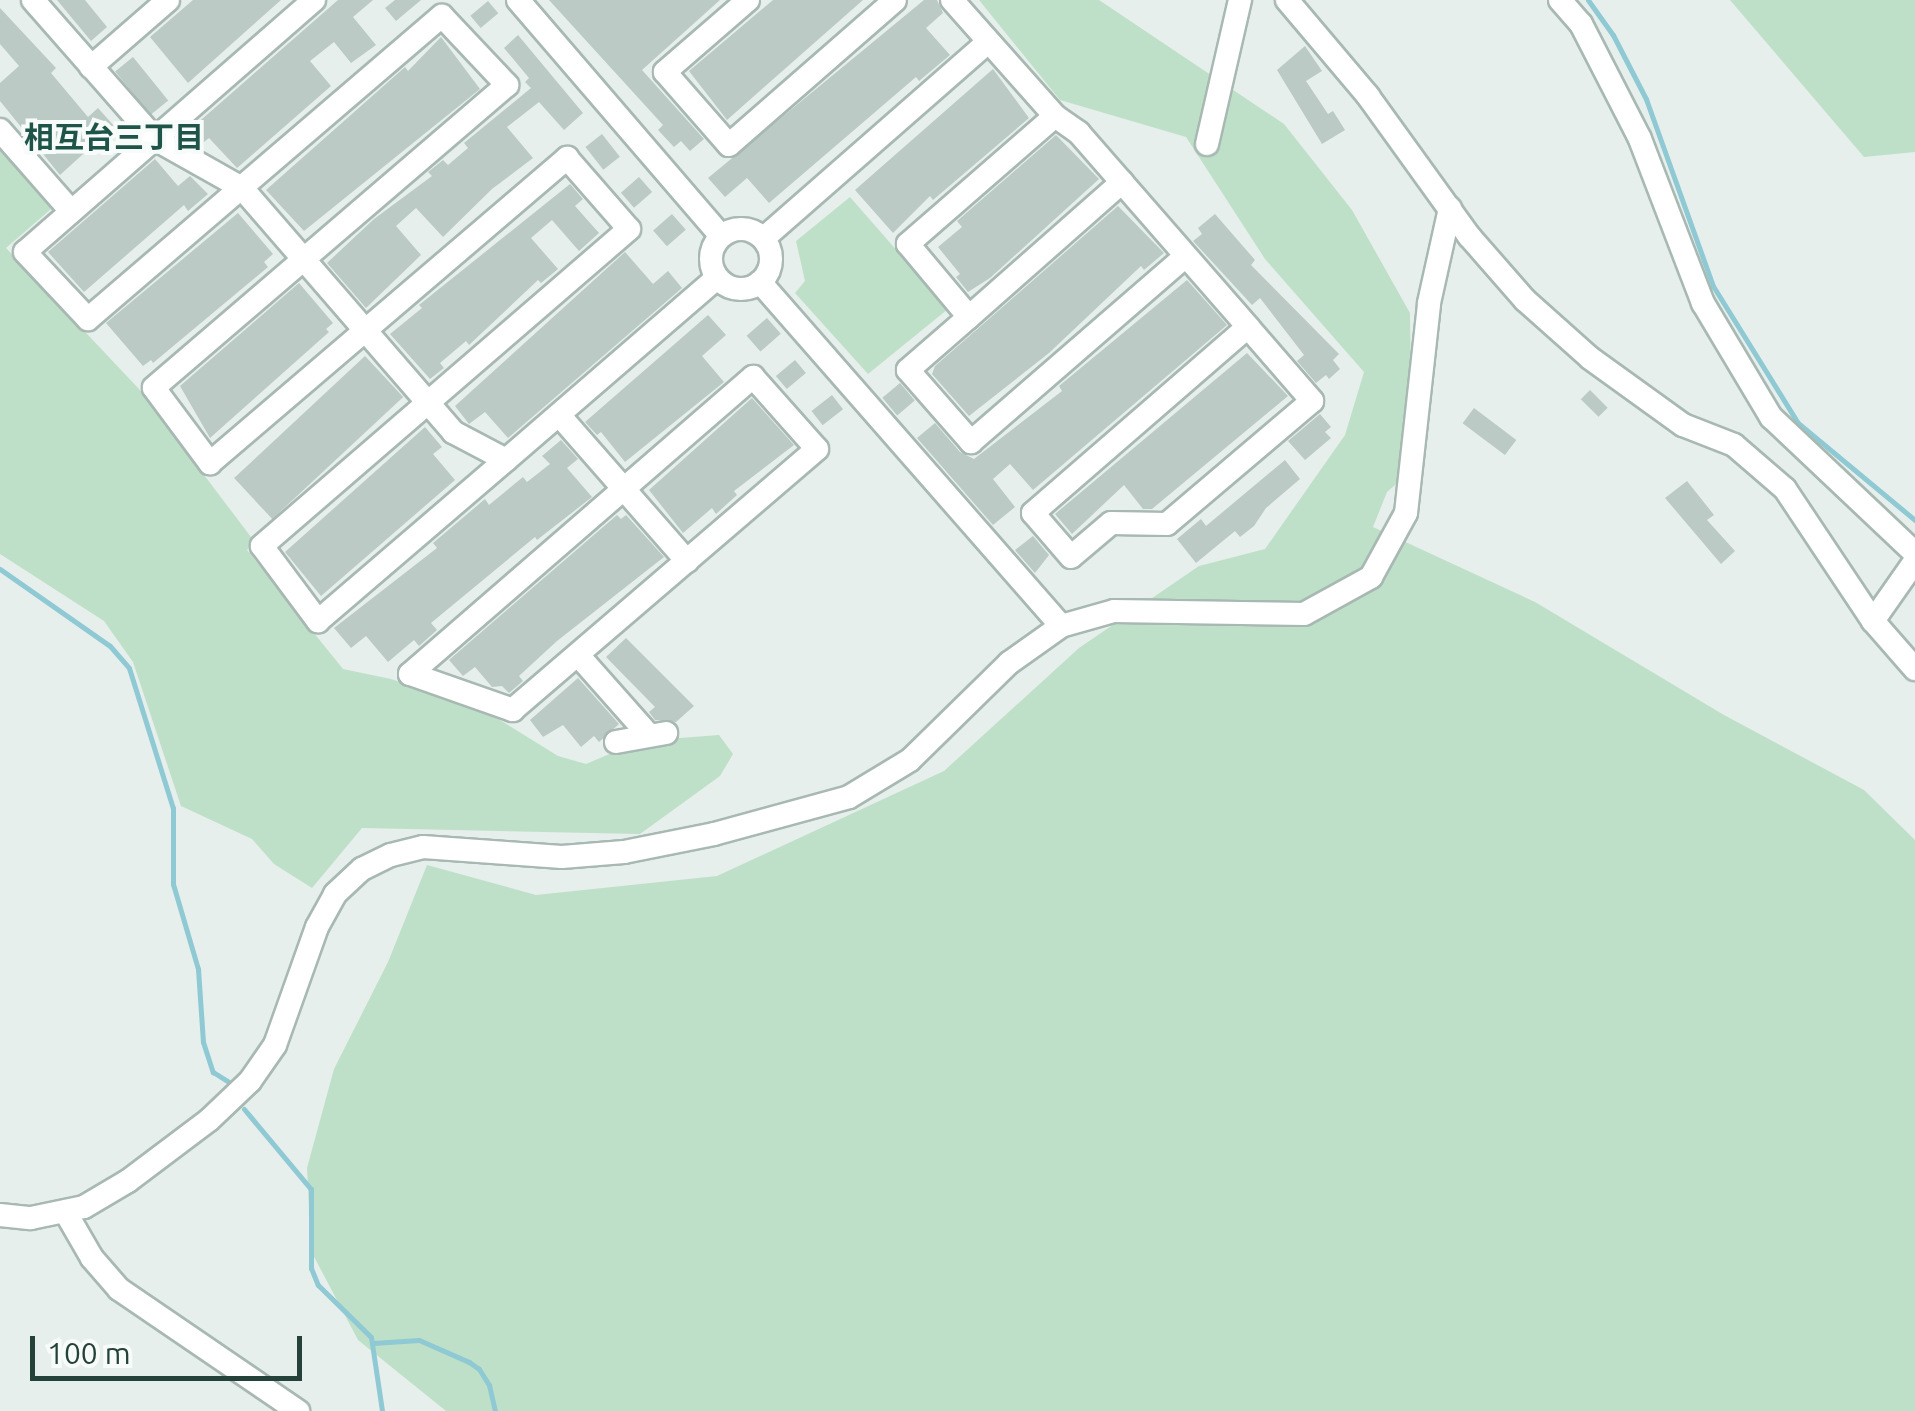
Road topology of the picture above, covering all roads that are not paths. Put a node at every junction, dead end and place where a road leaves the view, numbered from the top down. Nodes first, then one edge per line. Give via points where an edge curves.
1 (33, 0) edge
2 (168, 0) edge
3 (314, 0) edge
4 (518, 0) edge
5 (748, 0) edge
6 (895, 0) edge
7 (952, 0) edge
8 (1240, 0) edge
9 (1287, 0) edge
10 (1560, 0) edge
11 (988, 42) junction
12 (91, 66) junction
13 (1055, 116) junction
14 (0, 130) edge
15 (155, 139) junction
16 (1207, 144) dead end
17 (1122, 182) junction
18 (242, 188) junction
19 (1450, 208) junction
20 (71, 211) junction
21 (721, 236) junction
22 (764, 238) junction
23 (1186, 256) junction
24 (305, 260) junction
25 (718, 278) junction
26 (760, 282) junction
27 (969, 316) junction
28 (1248, 327) junction
29 (366, 332) junction
30 (429, 404) junction
31 (560, 416) junction
32 (506, 460) junction
33 (624, 488) junction
34 (1915, 553) edge
35 (686, 561) junction
36 (1915, 562) edge
37 (1873, 621) junction
38 (1060, 626) junction
39 (578, 655) junction
40 (1915, 670) edge
41 (616, 742) dead end
42 (66, 1213) junction
43 (0, 1216) edge
44 (298, 1411) edge

1 - 12 street
2 - 12 street
3 - 15 street
4 - 21 street
5 - 6 street via 665,72 729,145
7 - 11 street
8 - 16 street
9 - 19 street
10 - 34 street via 1581,24 1640,139 1703,303 1771,417
11 - 13 street
11 - 22 street
12 - 15 street
13 - 17 street
13 - 27 street via 908,244
14 - 20 street
15 - 18 street
15 - 20 street
17 - 23 street
17 - 27 street
18 - 20 street via 88,319 25,252
18 - 24 street
18 - 24 street via 442,16 507,85
19 - 37 street via 1525,300 1590,358 1684,425 1734,446 1785,489
19 - 38 street via 1429,303 1406,513 1370,577 1304,614 1152,610
21 - 22 street via 747,229
21 - 25 street via 711,261
22 - 26 street via 771,256
23 - 27 street via 971,442 908,370
23 - 28 street
24 - 29 street
24 - 29 street via 154,388 210,463
25 - 26 street via 734,288
25 - 31 street
26 - 38 street
28 - 28 street via 1033,513 1072,557 1112,523 1167,524 1312,401
29 - 30 street
29 - 30 street via 568,158 629,229
30 - 32 street via 452,432
30 - 32 street via 262,546 318,621
31 - 32 street
31 - 33 street
33 - 35 street
33 - 35 street via 753,378 817,450
33 - 39 street via 410,674 512,710
35 - 39 street
36 - 37 street
37 - 40 street
38 - 42 street via 1009,663 910,760 849,797 624,852 562,857 423,848 390,854 362,869 316,927 275,1045 250,1081 128,1181
39 - 41 street via 657,733
42 - 43 street
42 - 44 street via 119,1289

